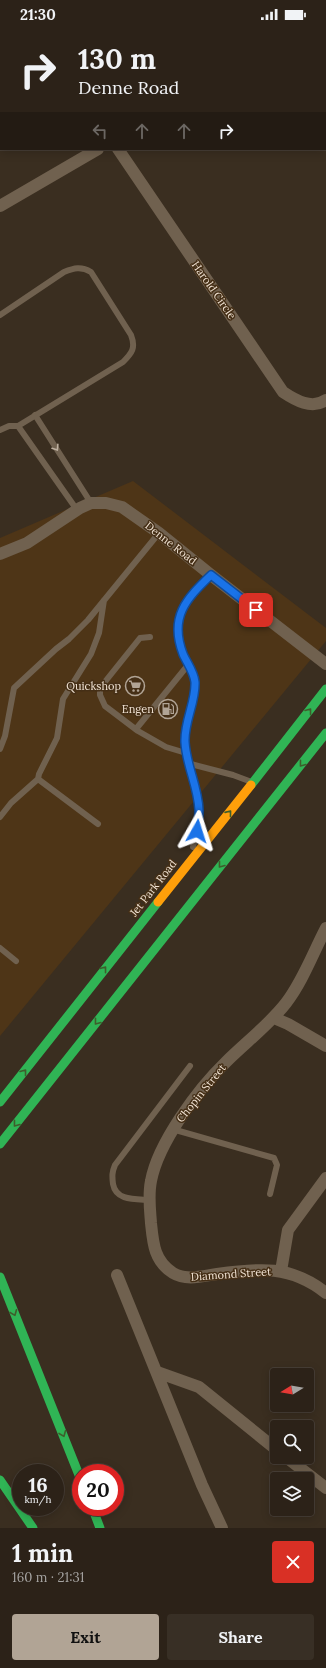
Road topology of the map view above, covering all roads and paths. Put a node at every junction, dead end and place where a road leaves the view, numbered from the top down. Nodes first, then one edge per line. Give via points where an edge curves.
1 (96, 150) edge
2 (119, 150) edge
3 (0, 206) edge
4 (0, 315) edge
5 (326, 400) edge
6 (34, 415) junction
7 (18, 426) junction
8 (0, 430) edge
9 (91, 503) junction
10 (77, 510) junction
11 (159, 532) junction
12 (0, 554) edge
13 (211, 575) junction
14 (105, 599) junction
15 (150, 637) dead end
16 (326, 664) edge
17 (188, 665) junction
18 (326, 689) edge
19 (136, 729) junction
20 (326, 733) edge
21 (0, 748) edge
22 (186, 753) junction
23 (187, 763) junction
24 (38, 779) junction
25 (253, 783) junction
26 (0, 817) edge
27 (98, 824) dead end
28 (189, 861) junction
29 (326, 928) edge
30 (0, 948) edge
31 (16, 961) dead end
32 (274, 1018) junction
33 (326, 1046) edge
34 (190, 1066) dead end
35 (0, 1102) edge
36 (172, 1129) junction
37 (0, 1144) edge
38 (326, 1178) edge
39 (270, 1194) dead end
40 (150, 1200) junction
41 (160, 1262) joint
42 (281, 1271) junction
43 (117, 1275) dead end
44 (0, 1277) edge
45 (326, 1293) edge
46 (157, 1372) junction
47 (270, 1444) edge
48 (75, 1464) edge
49 (295, 1464) edge
50 (0, 1480) edge
51 (326, 1488) edge
52 (95, 1516) edge
53 (33, 1528) edge
54 (100, 1528) edge
55 (222, 1528) edge

1 - 3 street
2 - 5 street, Harold Circle via 283,392 295,400 308,404 322,403
4 - 6 lane via 64,272 82,267 91,272 133,339 134,349 123,362
6 - 7 lane
6 -> 9 lane
7 - 8 lane
7 - 10 lane
9 - 10 street
9 - 11 street, Denne Road via 122,507
10 - 12 street via 27,543
11 - 13 street, Denne Road
11 - 14 lane
13 - 16 street, Denne Road
13 - 17 lane via 191,595 181,611 178,623 179,644
14 - 21 lane via 69,639 14,688 5,736
14 - 24 lane via 99,633 91,654 63,699 57,738
15 - 19 lane via 140,638 100,688 105,706
17 - 19 lane
17 - 22 lane via 195,680 186,730
25 -> 18 main road, Jet Park Road
19 - 22 lane via 166,747
20 -> 37 main road
22 - 23 lane
23 - 25 lane
23 - 28 lane via 199,810 197,831
24 - 26 lane via 11,803
24 - 27 lane
28 -> 25 main road, Jet Park Road
35 -> 28 main road, Jet Park Road
29 - 32 street, Chopin Street via 298,982
30 - 31 lane
32 - 33 street
32 - 36 street, Chopin Street via 212,1076
34 - 40 lane via 115,1165 111,1174 119,1196
36 - 39 lane via 274,1158 277,1165
36 - 40 street, Chopin Street via 153,1174
38 - 42 street via 288,1230
40 - 41 street, Chopin Street via 154,1251
41 - 42 street, Diamond Street via 173,1273 190,1278 247,1271
42 - 45 street, Diamond Street via 297,1275
43 - 46 street
44 -> 48 main road
46 - 47 street via 199,1387
46 - 55 street
49 - 51 street
50 - 53 main road
52 - 54 main road

